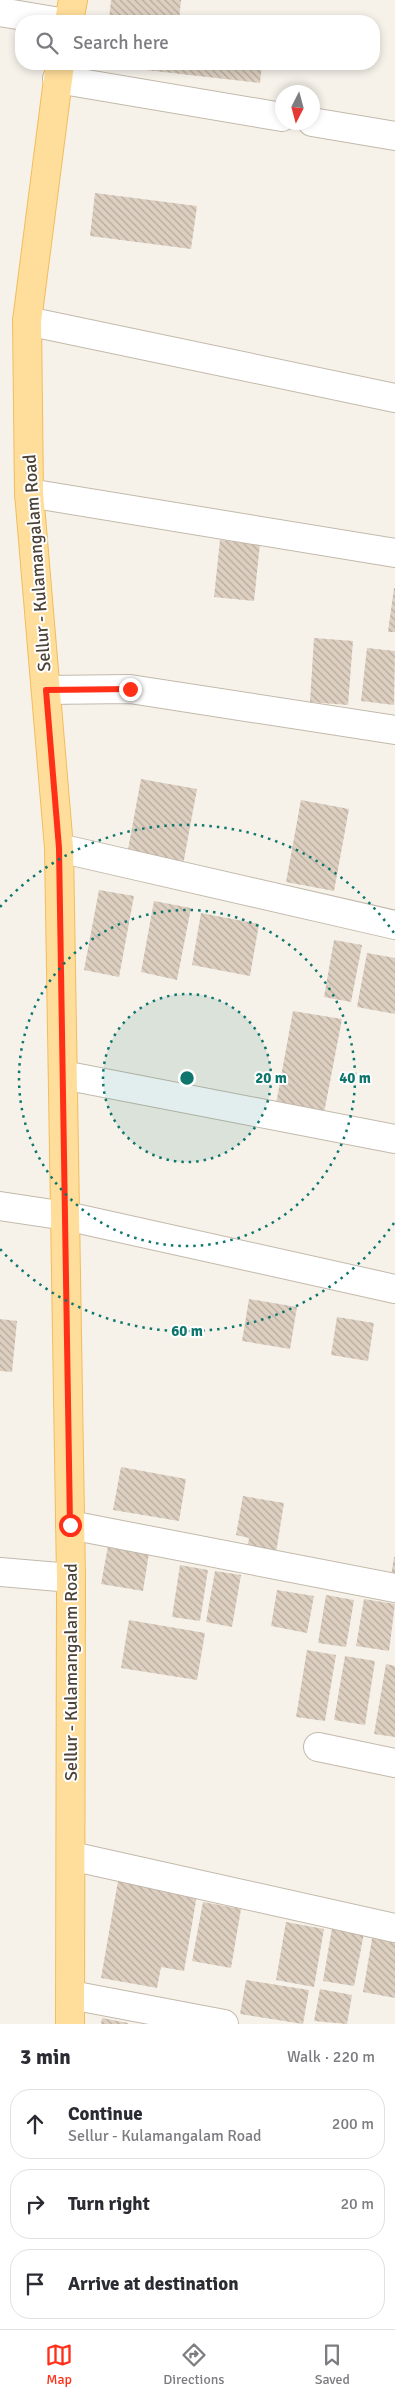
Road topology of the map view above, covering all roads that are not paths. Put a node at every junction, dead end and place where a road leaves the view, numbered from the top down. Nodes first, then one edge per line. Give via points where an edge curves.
1 (73, 0) edge
2 (0, 12) edge
3 (18, 15) edge
4 (70, 15) edge
5 (59, 71) edge
6 (275, 116) edge
7 (320, 123) edge
8 (395, 136) edge
9 (27, 321) junction
10 (395, 398) edge
11 (29, 493) junction
12 (395, 553) edge
13 (46, 690) junction
14 (395, 730) edge
15 (59, 848) junction
16 (395, 926) edge
17 (63, 1075) junction
18 (395, 1139) edge
19 (0, 1206) edge
20 (66, 1216) junction
21 (395, 1289) edge
22 (70, 1525) junction
23 (0, 1572) edge
24 (71, 1578) junction
25 (395, 1588) edge
26 (318, 1746) dead end
27 (395, 1763) edge
28 (71, 1856) junction
29 (395, 1928) edge
30 (71, 1995) junction
31 (70, 2024) edge
32 (224, 2024) edge

1 - 4 main road
2 - 3 street
5 - 6 street
5 - 9 main road, Sellur - Kulamangalam Road
7 - 8 street
9 - 10 street
9 - 11 main road, Sellur - Kulamangalam Road
11 - 12 street
11 - 13 main road, Sellur - Kulamangalam Road
13 - 14 street via 130,689
13 - 15 main road, Sellur - Kulamangalam Road
15 - 16 street
15 - 17 main road, Sellur - Kulamangalam Road
17 - 18 street
17 - 20 main road, Sellur - Kulamangalam Road
19 - 20 street
20 - 21 street
20 - 22 main road, Sellur - Kulamangalam Road
22 - 24 main road, Sellur - Kulamangalam Road
22 - 25 street
23 - 24 street
24 - 28 main road, Sellur - Kulamangalam Road
26 - 27 street
28 - 29 street
28 - 30 main road, Sellur - Kulamangalam Road
30 - 31 main road, Sellur - Kulamangalam Road
30 - 32 street

